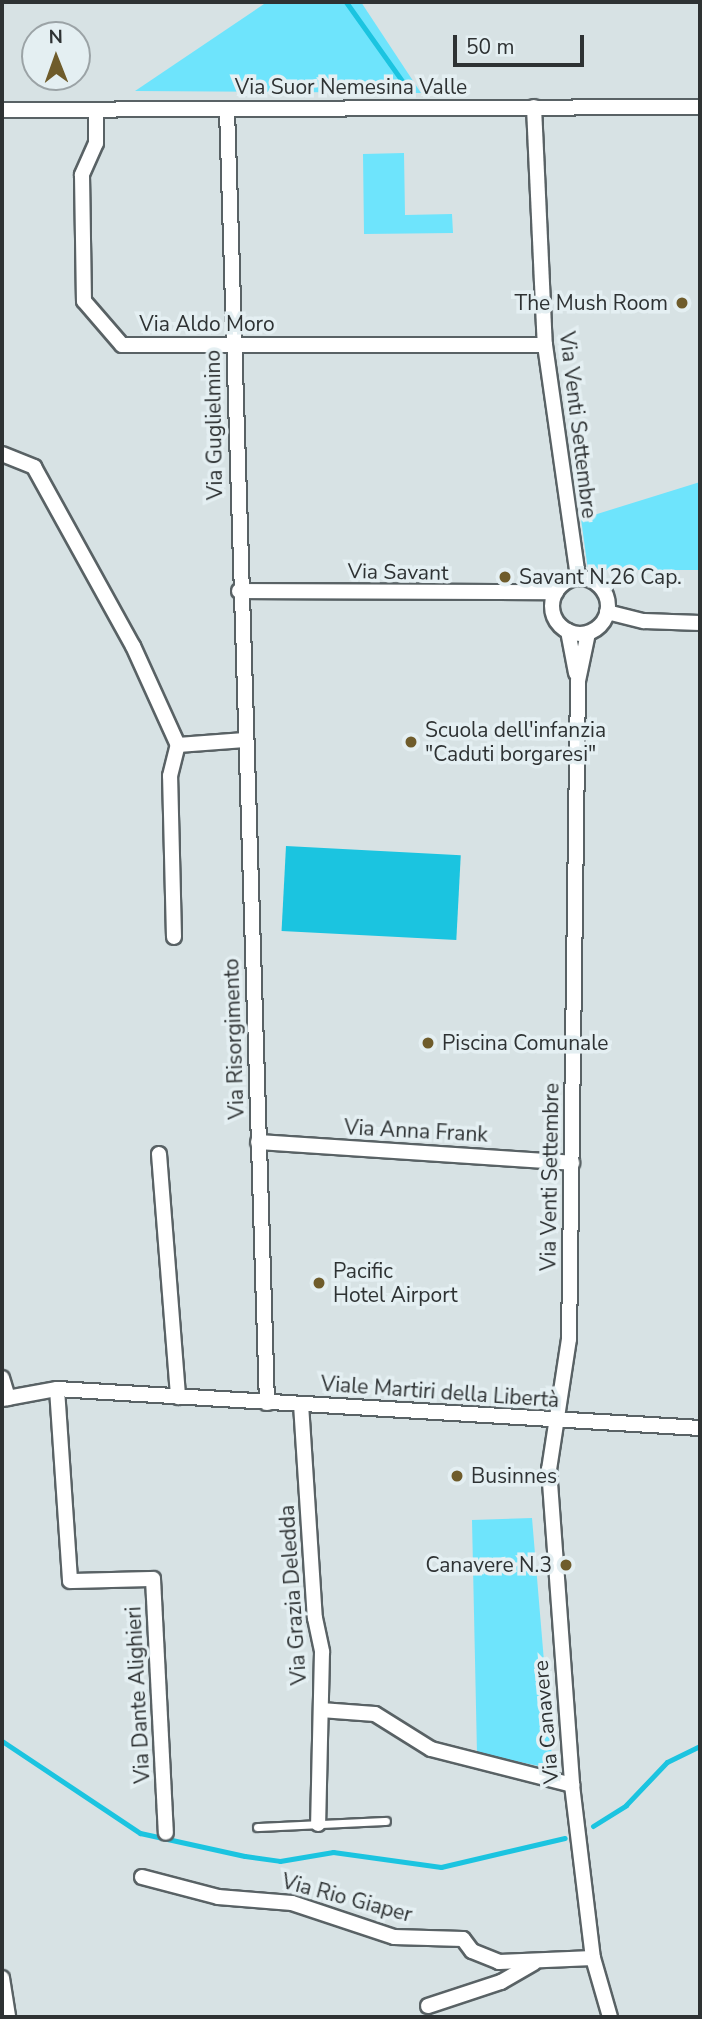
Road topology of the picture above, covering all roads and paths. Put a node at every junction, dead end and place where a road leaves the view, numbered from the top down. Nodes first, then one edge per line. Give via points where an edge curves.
1 (534, 107) junction
2 (700, 107) edge
3 (228, 109) junction
4 (2, 110) edge
5 (96, 110) junction
6 (233, 344) junction
7 (545, 345) junction
8 (2, 454) edge
9 (579, 578) junction
10 (239, 591) junction
11 (556, 592) junction
12 (607, 612) junction
13 (700, 623) edge
14 (568, 631) junction
15 (588, 633) junction
16 (578, 681) junction
17 (245, 740) junction
18 (178, 745) junction
19 (174, 937) dead end
20 (258, 1142) junction
21 (159, 1154) dead end
22 (572, 1163) junction
23 (2, 1378) edge
24 (57, 1389) junction
25 (178, 1397) junction
26 (5, 1398) edge
27 (267, 1403) junction
28 (301, 1404) junction
29 (559, 1422) junction
30 (700, 1428) edge
31 (321, 1710) junction
32 (572, 1785) junction
33 (386, 1821) dead end
34 (318, 1824) junction
35 (257, 1827) dead end
36 (166, 1833) dead end
37 (142, 1877) dead end
38 (593, 1958) junction
39 (535, 1963) junction
40 (2, 1978) edge
41 (428, 2006) dead end
42 (8, 2017) edge
43 (610, 2017) edge

1 - 2 street, Via Suor Nemesina Valle
1 - 3 street, Via Suor Nemesina Valle
1 - 7 street, Via Venti Settembre
3 - 5 street, Via Suor Nemesina Valle
3 - 6 street, Via Guglielmino
4 - 5 street, Via Suor Nemesina Valle
5 - 6 street, Via Aldo Moro via 96,143 82,175 84,301 122,345
6 - 7 street, Via Aldo Moro
6 - 10 street, Via Guglielmino
7 - 9 street, Via Venti Settembre
8 - 18 street via 34,467 133,646
9 - 11 street
9 - 12 street via 601,588
10 - 11 street, Via Savant
10 - 17 street, Via Guglielmino
11 - 14 street via 552,610
12 - 13 street via 644,621
12 - 15 street
14 - 15 street
14 - 16 street, Via Venti Settembre
15 - 16 street, Via Venti Settembre
16 - 22 street, Via Venti Settembre
17 - 18 street
17 - 20 street, Via Risorgimento
18 - 19 street via 170,776
20 - 22 street, Via Anna Frank
20 - 27 street, Via Risorgimento
21 - 25 street
22 - 29 street, Via Venti Settembre via 569,1339
23 - 26 street
24 - 25 street, Viale Martiri della Libertà
24 - 26 street, Viale Martiri della Libertà
24 - 36 street, Via Dante Alighieri via 70,1581 153,1579
25 - 27 street, Viale Martiri della Libertà
27 - 28 street, Viale Martiri della Libertà
28 - 29 street, Viale Martiri della Libertà
28 - 31 street, Via Grazia Deledda via 315,1618 322,1652
29 - 30 street, Viale Martiri della Libertà
29 - 32 street, Via Canavere via 550,1445 549,1469
31 - 32 street via 375,1714 431,1749
31 - 34 street, Via Grazia Deledda
32 - 38 street, Via Canavere
33 - 34 lane
34 - 35 lane
37 - 39 street, Via Rio Giaper via 218,1897 292,1903 394,1937 463,1939 472,1951 499,1962
38 - 39 street, Via Rio Giaper
38 - 43 street, Via Canavere
39 - 41 street, Via Rio Giaper via 501,1982
40 - 42 street

